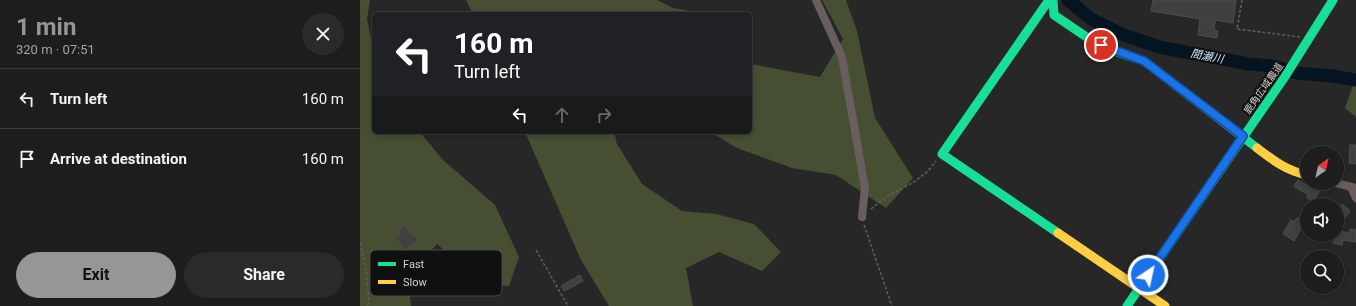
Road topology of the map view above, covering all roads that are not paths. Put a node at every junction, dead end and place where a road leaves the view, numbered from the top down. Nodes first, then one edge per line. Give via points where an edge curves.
1 (816, 0) edge
2 (1049, 0) edge
3 (1053, 0) edge
4 (1333, 0) edge
5 (1243, 136) junction
6 (1300, 174) edge
7 (1344, 185) edge
8 (1354, 188) edge
9 (1356, 198) edge
10 (862, 217) road end
11 (1139, 288) junction
12 (1127, 306) edge
13 (1165, 306) edge

1 - 10 street via 842,57 865,188
2 - 11 street via 942,154
3 - 5 street via 1054,15 1091,40 1144,61
4 - 5 street, 鹿角広域農道 via 1284,78
5 - 6 street via 1279,165
5 - 11 street, 鹿角広域農道
7 - 8 street
8 - 9 street
11 - 12 street, 鹿角広域農道
11 - 13 street

